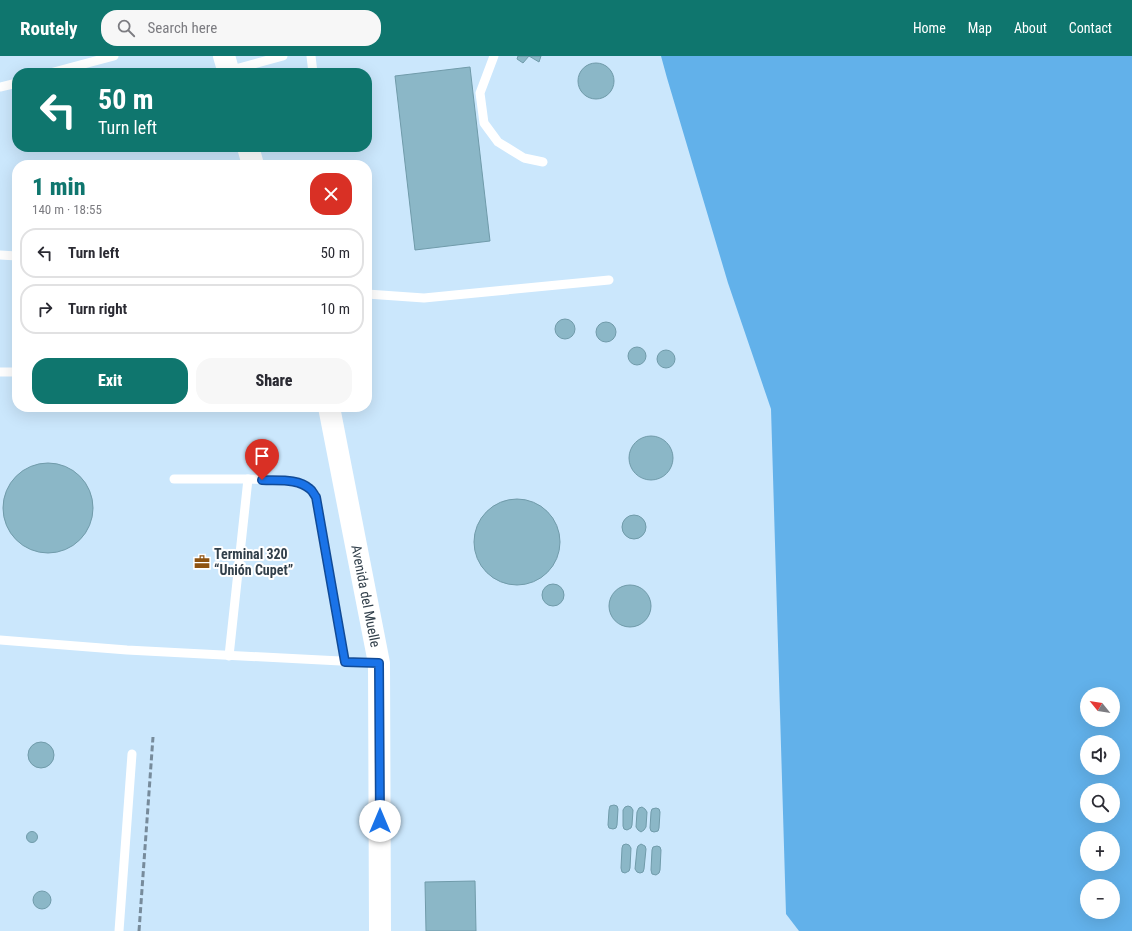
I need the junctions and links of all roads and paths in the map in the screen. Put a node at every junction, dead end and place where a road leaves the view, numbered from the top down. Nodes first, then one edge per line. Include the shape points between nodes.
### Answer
1 (114, 56) edge
2 (283, 56) edge
3 (311, 56) edge
4 (494, 56) edge
5 (227, 67) edge
6 (69, 68) edge
7 (312, 68) edge
8 (12, 84) edge
9 (0, 88) edge
10 (543, 162) dead end
11 (0, 254) edge
12 (12, 255) edge
13 (610, 280) dead end
14 (372, 294) edge
15 (0, 372) edge
16 (12, 372) edge
17 (330, 412) edge
18 (174, 479) dead end
19 (248, 479) junction
20 (0, 640) edge
21 (229, 656) junction
22 (345, 662) junction
23 (379, 663) junction
24 (132, 754) dead end
25 (119, 931) edge
26 (380, 931) edge

1 - 6 lane
2 - 5 lane
3 - 7 lane
4 - 10 lane via 480,93 484,123 498,142 524,158
8 - 9 lane
11 - 12 lane
13 - 14 lane via 424,298
15 - 16 lane
17 - 23 main road, Avenida del Muelle
18 - 19 lane
19 - 21 lane
19 - 22 lane via 300,483 310,489 316,497
20 - 21 lane
21 - 22 lane
22 - 23 lane
23 - 26 main road, Avenida del Muelle
24 - 25 lane

